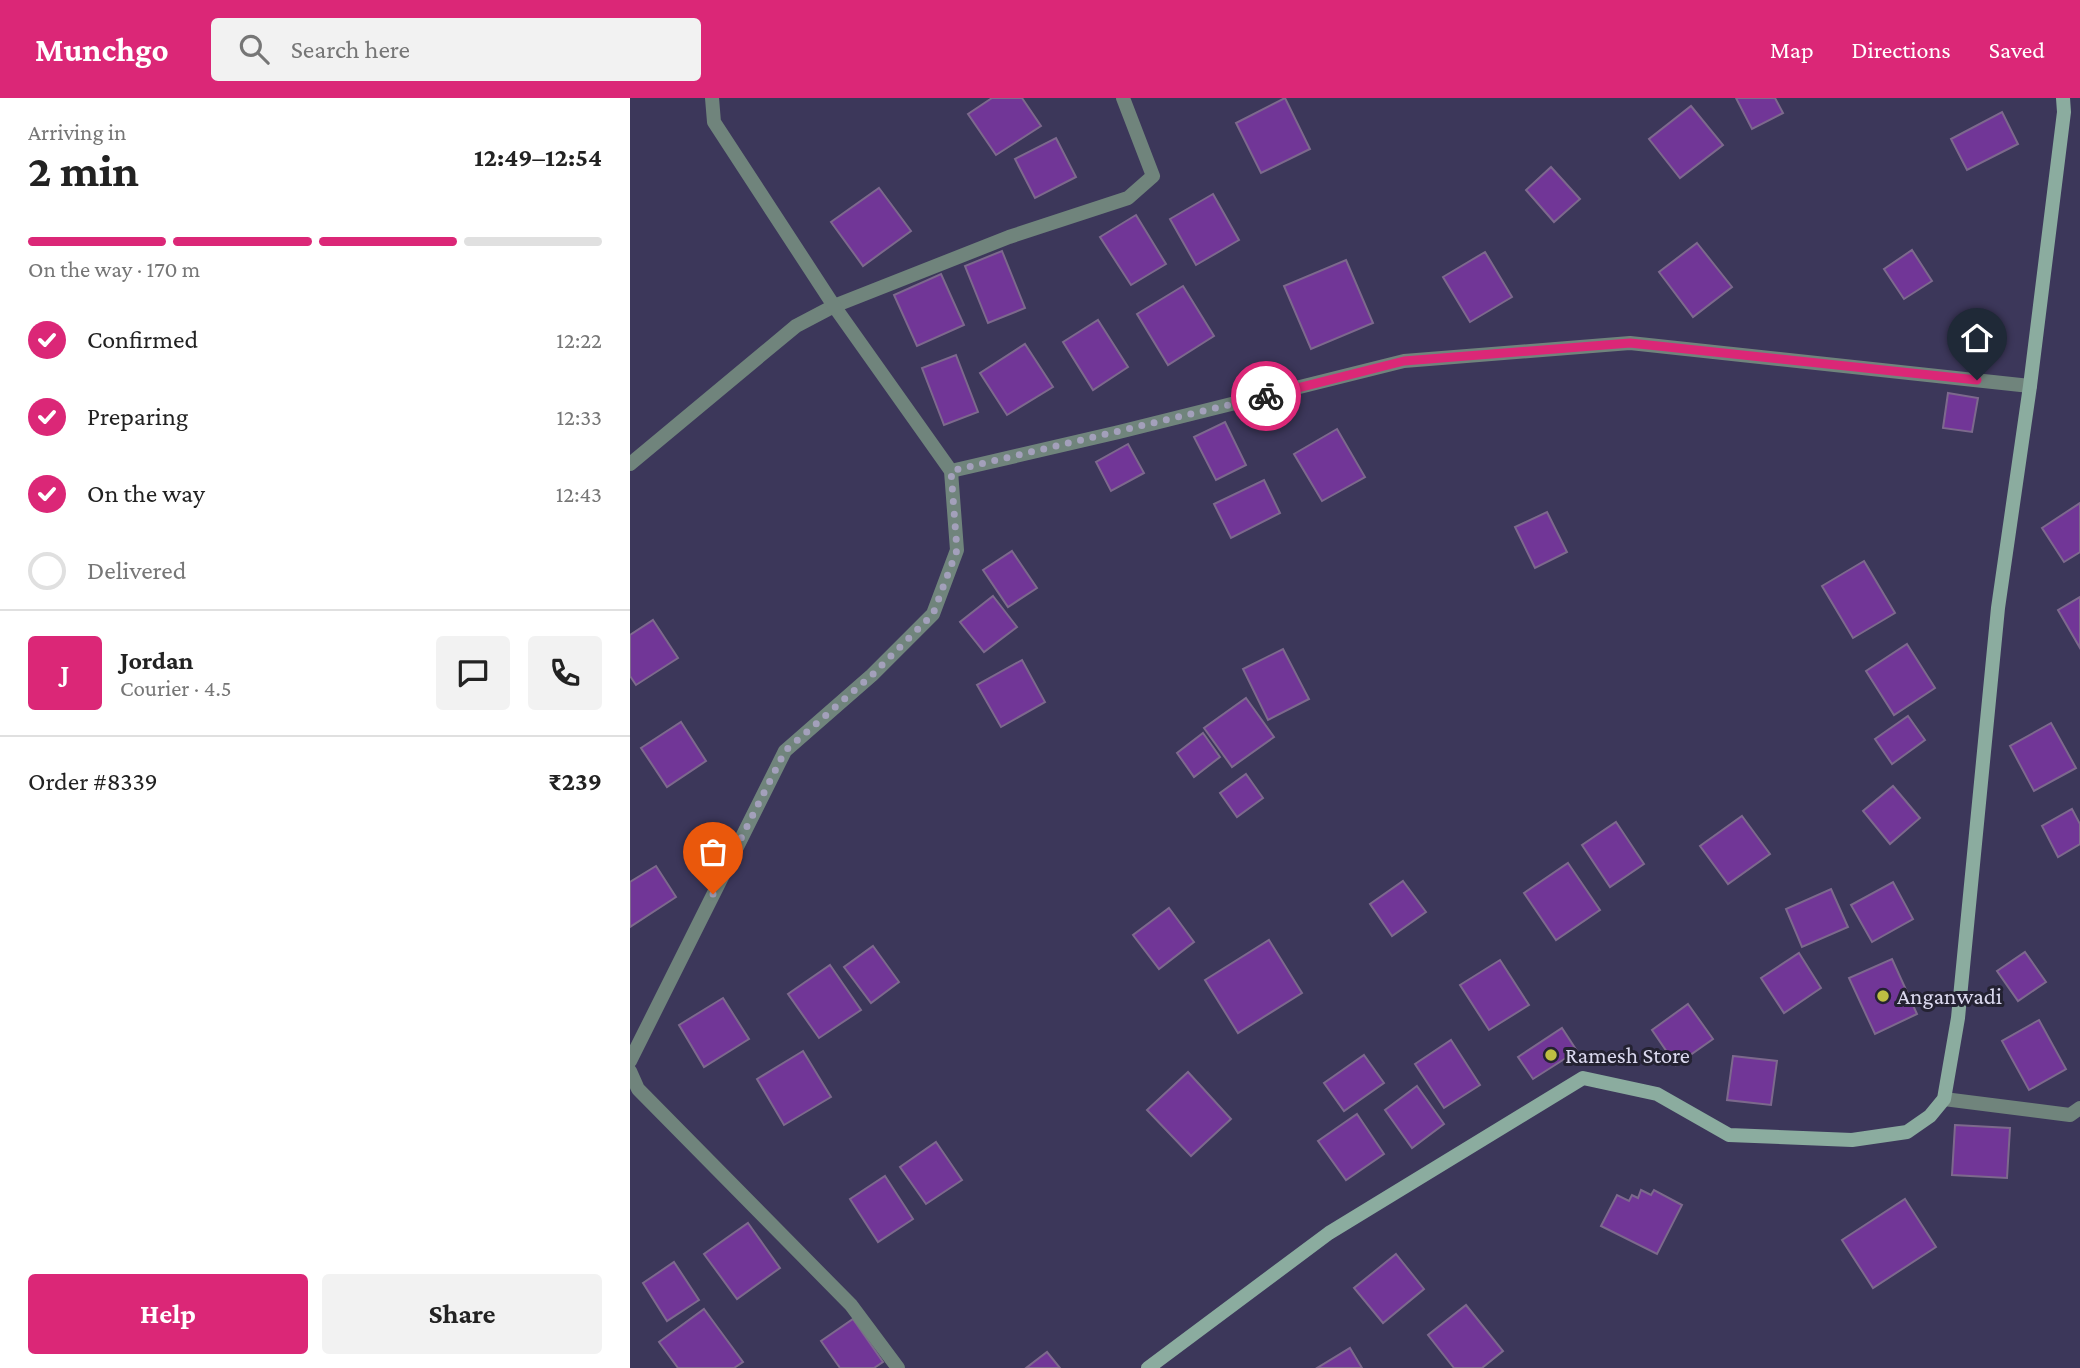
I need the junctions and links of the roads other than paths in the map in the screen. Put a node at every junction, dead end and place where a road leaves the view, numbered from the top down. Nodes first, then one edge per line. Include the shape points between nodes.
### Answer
1 (712, 98) edge
2 (1123, 98) edge
3 (2063, 98) edge
4 (834, 306) junction
5 (2030, 386) junction
6 (630, 464) edge
7 (951, 471) junction
8 (630, 1061) edge
9 (630, 1071) edge
10 (1944, 1099) junction
11 (2080, 1108) edge
12 (898, 1368) edge
13 (1148, 1368) edge

1 - 4 street via 715,122
2 - 4 street via 1153,176 1128,198 1009,237
3 - 5 main road
4 - 6 street via 796,326
4 - 7 street
5 - 7 street via 1630,343 1563,348 1404,361
5 - 10 main road via 1998,608 1958,1018
7 - 8 street via 957,550 933,614 785,751
9 - 12 street via 638,1089 851,1305
10 - 11 street via 2070,1115
10 - 13 main road via 1907,1132 1852,1140 1729,1135 1657,1094 1583,1078 1329,1233

